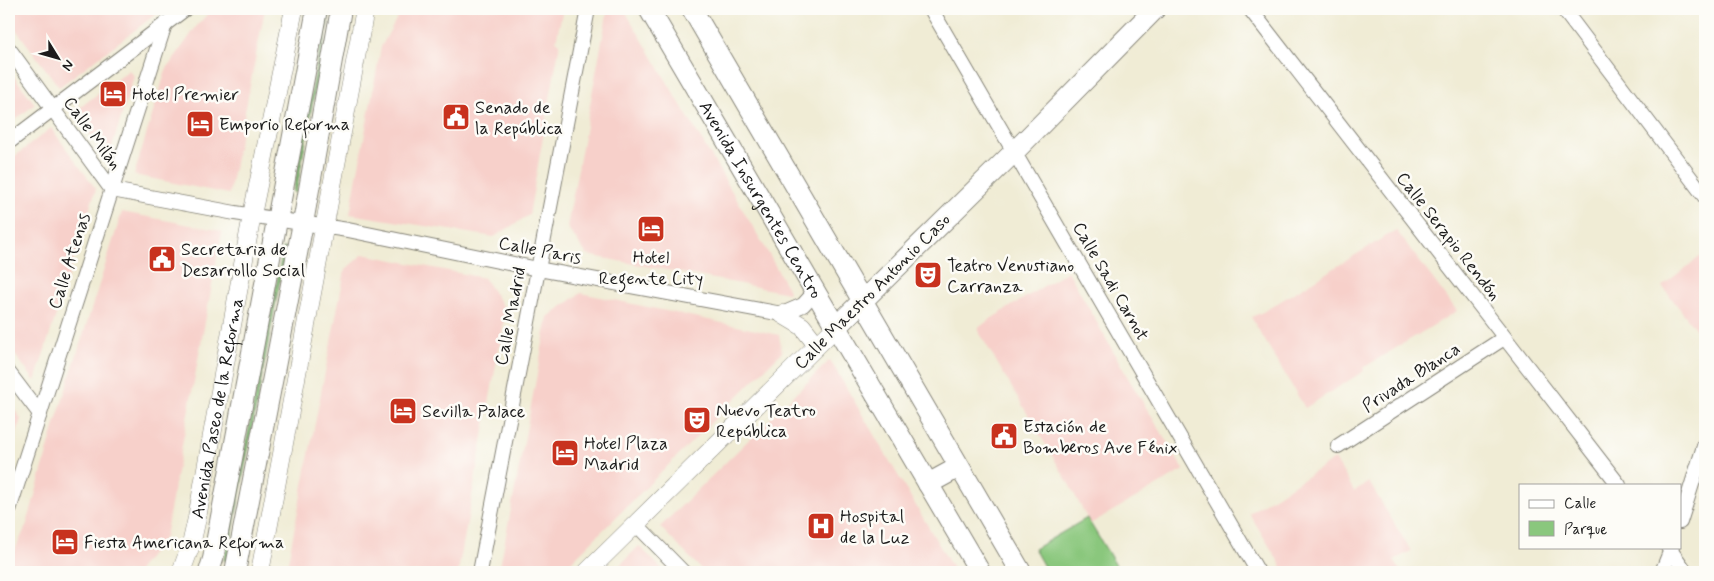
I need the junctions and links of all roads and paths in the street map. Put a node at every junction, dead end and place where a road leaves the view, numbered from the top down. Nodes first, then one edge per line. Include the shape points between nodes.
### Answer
1 (186, 9) edge
2 (294, 9) edge
3 (317, 9) edge
4 (341, 9) edge
5 (365, 9) edge
6 (588, 9) edge
7 (649, 9) edge
8 (692, 9) edge
9 (931, 9) edge
10 (1155, 9) edge
11 (1250, 9) edge
12 (1563, 9) edge
13 (165, 24) junction
14 (9, 49) edge
15 (52, 109) junction
16 (9, 142) edge
17 (1014, 152) junction
18 (112, 190) junction
19 (1705, 196) edge
20 (252, 215) junction
21 (278, 219) junction
22 (303, 223) junction
23 (324, 226) junction
24 (538, 269) junction
25 (815, 292) junction
26 (862, 301) junction
27 (782, 314) junction
28 (836, 327) junction
29 (1504, 338) junction
30 (817, 345) junction
31 (9, 373) edge
32 (40, 414) junction
33 (1705, 443) edge
34 (1338, 446) dead end
35 (959, 467) junction
36 (928, 484) junction
37 (1618, 484) edge
38 (9, 510) edge
39 (1682, 516) edge
40 (636, 524) junction
41 (1670, 549) edge
42 (181, 572) edge
43 (209, 572) edge
44 (235, 572) edge
45 (260, 572) edge
46 (480, 572) edge
47 (587, 572) edge
48 (683, 572) edge
49 (980, 572) edge
50 (1021, 572) edge
51 (1258, 572) edge
52 (1662, 572) edge
53 (1686, 572) edge

1 - 13 street
2 - 20 street, Avenida Paseo de la Reforma
3 - 21 main road, Avenida Paseo de la Reforma
4 - 22 main road
5 - 23 street
6 - 24 street, Calle Madrid
7 - 25 main road, Avenida Insurgentes Centro
8 - 26 main road, Avenida Insurgentes Centro
9 - 17 street, Calle Sadi Carnot
10 - 17 main road, Calle Maestro Antonio Caso
11 - 29 street, Calle Serapio Rendón
12 - 19 street
13 - 15 street
13 - 18 street, Calle Atenas
14 - 15 street, Calle Milán
15 - 16 street
15 - 18 street, Calle Milán
17 - 26 main road, Calle Maestro Antonio Caso
17 - 51 street, Calle Sadi Carnot
18 - 20 street, Calle Paris
18 - 32 street, Calle Atenas
20 - 21 street, Calle Paris
20 - 42 street, Avenida Paseo de la Reforma via 196,524
21 - 22 street, Calle Paris
21 - 43 main road, Avenida Paseo de la Reforma
22 - 23 street, Calle Paris
22 - 44 main road
23 - 24 street, Calle Paris
23 - 45 street
24 - 27 street, Calle Paris
24 - 46 street, Calle Madrid
25 - 27 street via 802,306
25 - 28 main road, Avenida Insurgentes Centro
26 - 28 main road, Calle Maestro Antonio Caso
26 - 35 main road, Avenida Insurgentes Centro
27 - 30 street via 802,326
28 - 30 street, Calle Maestro Antonio Caso
28 - 36 main road, Avenida Insurgentes Centro
29 - 34 street, Privada Blanca
29 - 37 street, Calle Serapio Rendón
30 - 40 street, Calle Maestro Antonio Caso
31 - 32 street
32 - 38 street, Calle Atenas
33 - 39 street
35 - 36 main road
35 - 50 main road, Avenida Insurgentes Centro
36 - 49 main road, Avenida Insurgentes Centro
40 - 47 street, Calle Maestro Antonio Caso
40 - 48 street
41 - 52 street
41 - 53 street

